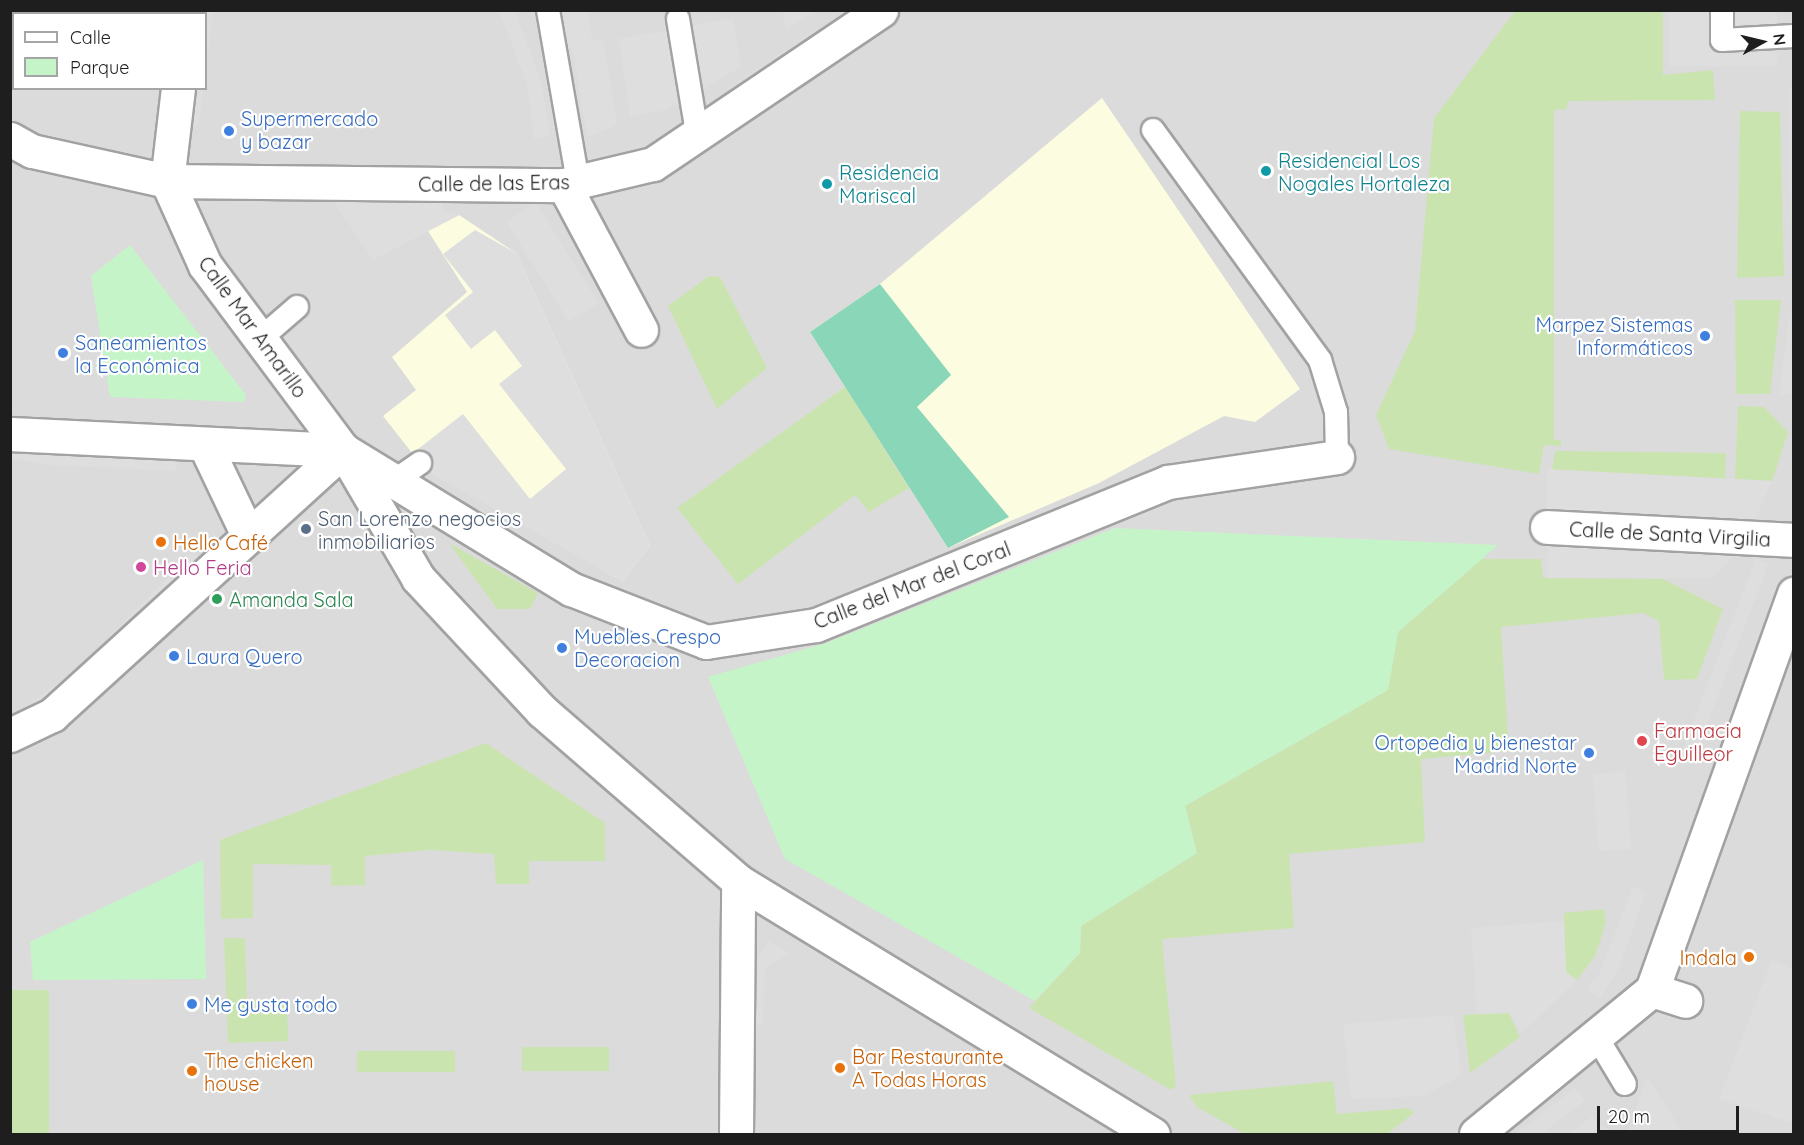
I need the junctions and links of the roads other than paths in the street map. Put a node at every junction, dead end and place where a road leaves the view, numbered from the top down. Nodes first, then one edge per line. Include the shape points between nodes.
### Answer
1 (548, 10) edge
2 (881, 10) edge
3 (1722, 10) edge
4 (678, 19) dead end
5 (849, 20) edge
6 (1794, 36) edge
7 (178, 90) edge
8 (1154, 130) dead end
9 (697, 133) junction
10 (10, 139) edge
11 (167, 181) junction
12 (571, 184) junction
13 (297, 307) dead end
14 (641, 330) dead end
15 (260, 339) junction
16 (10, 434) edge
17 (205, 445) junction
18 (343, 450) junction
19 (1336, 457) joint
20 (396, 480) junction
21 (1547, 528) dead end
22 (248, 536) junction
23 (1794, 540) edge
24 (1794, 594) edge
25 (10, 735) edge
26 (738, 881) junction
27 (1652, 990) junction
28 (1685, 1001) dead end
29 (1596, 1036) junction
30 (1625, 1084) dead end
31 (736, 1134) edge
32 (1153, 1134) edge
33 (1476, 1134) edge

1 - 12 lane
2 - 5 street, Calle de las Eras
3 - 6 lane via 1722,40
4 - 9 lane
5 - 9 street, Calle de las Eras
7 - 11 street
8 - 19 lane via 1320,360 1336,412
9 - 12 street, Calle de las Eras via 653,164
10 - 11 street via 32,151
11 - 12 street, Calle de las Eras
11 - 15 street, Calle Mar Amarillo via 205,265
12 - 14 street
13 - 15 lane
15 - 18 street, Calle Mar Amarillo
16 - 17 street
17 - 18 street
17 - 22 street
18 - 20 street, Calle del Mar del Coral
18 - 22 street
19 - 20 street, Calle del Mar del Coral via 1168,482 816,625 706,642 571,589
20 - 26 street via 418,578 542,711
21 - 23 street, Calle de Santa Virgilia
22 - 25 street via 51,715
24 - 27 street
26 - 31 street
26 - 32 street
27 - 28 street
27 - 29 street
29 - 30 lane
29 - 33 street

